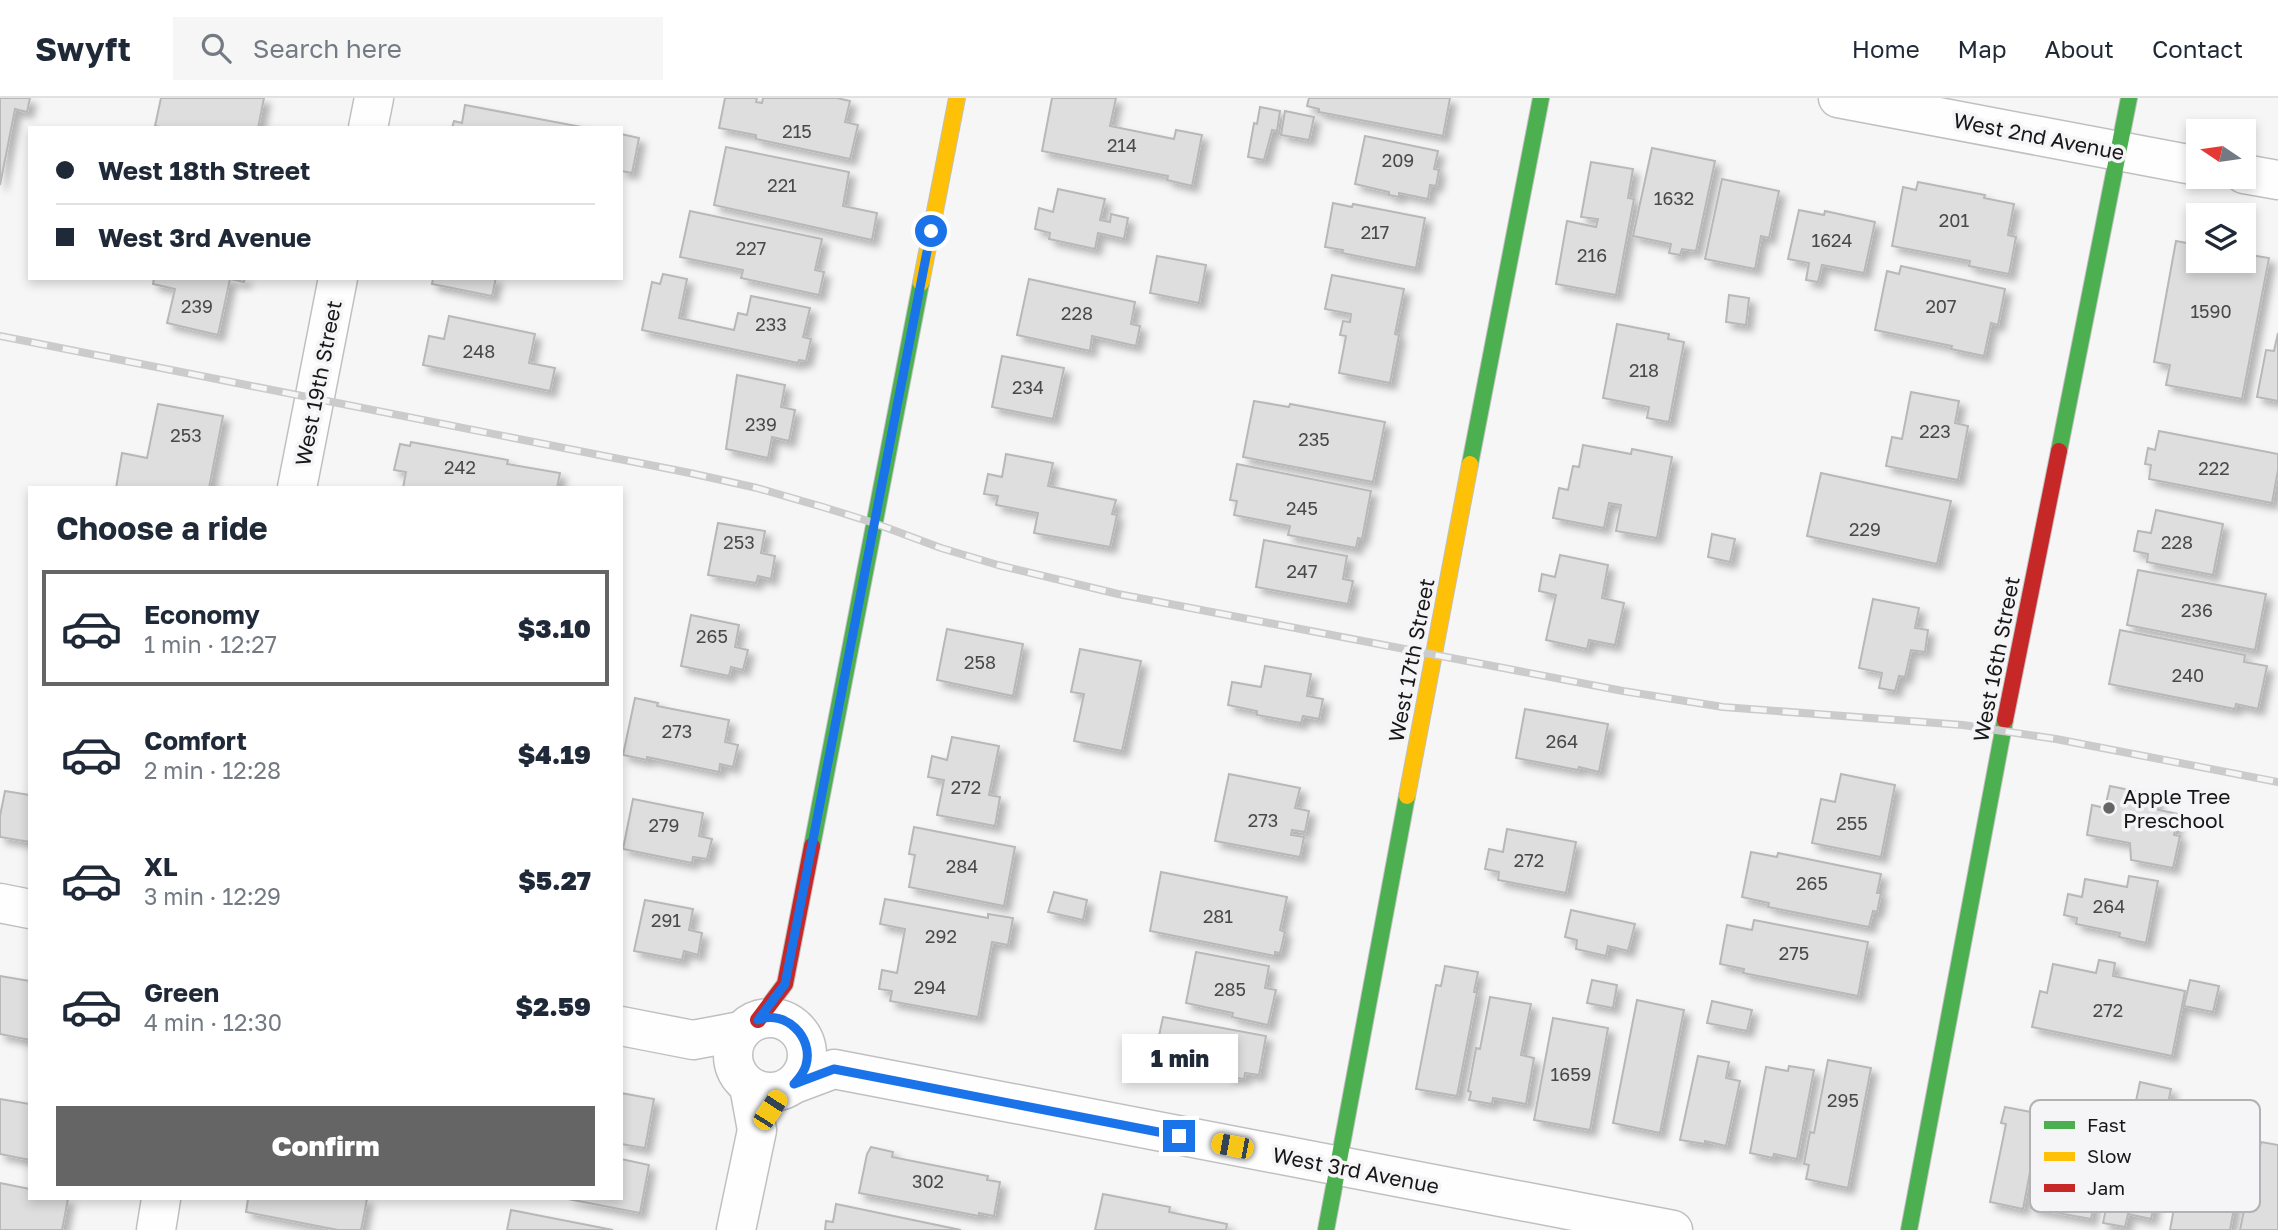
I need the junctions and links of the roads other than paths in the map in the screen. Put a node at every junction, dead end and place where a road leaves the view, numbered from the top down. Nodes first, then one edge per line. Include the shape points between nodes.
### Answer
1 (374, 98) edge
2 (957, 98) edge
3 (1541, 98) edge
4 (1838, 98) edge
5 (2129, 98) edge
6 (368, 126) edge
7 (2119, 151) junction
8 (2186, 164) edge
9 (2256, 176) edge
10 (2278, 180) edge
11 (338, 280) edge
12 (297, 486) edge
13 (0, 904) edge
14 (28, 909) edge
15 (785, 984) junction
16 (623, 1026) edge
17 (802, 1036) junction
18 (760, 1063) junction
19 (834, 1069) junction
20 (1339, 1167) junction
21 (162, 1200) edge
22 (156, 1230) edge
23 (736, 1230) edge
24 (1326, 1230) edge
25 (1673, 1230) edge
26 (1909, 1230) edge

1 - 6 street
2 - 15 street
3 - 20 street, West 17th Street
4 - 7 street, West 2nd Avenue
5 - 7 street, West 16th Street
7 - 8 street, West 2nd Avenue
7 - 26 street, West 16th Street
9 - 10 street
11 - 12 street, West 19th Street
13 - 14 street
15 - 17 street
15 - 18 street
16 - 18 street via 693,1040
17 - 18 street via 807,1064 802,1075
17 - 18 street via 788,1022 763,1018
17 - 19 street
18 - 19 street
18 - 23 street via 757,1130
19 - 20 street, West 3rd Avenue
20 - 24 street, West 17th Street
20 - 25 street, West 3rd Avenue
21 - 22 street

